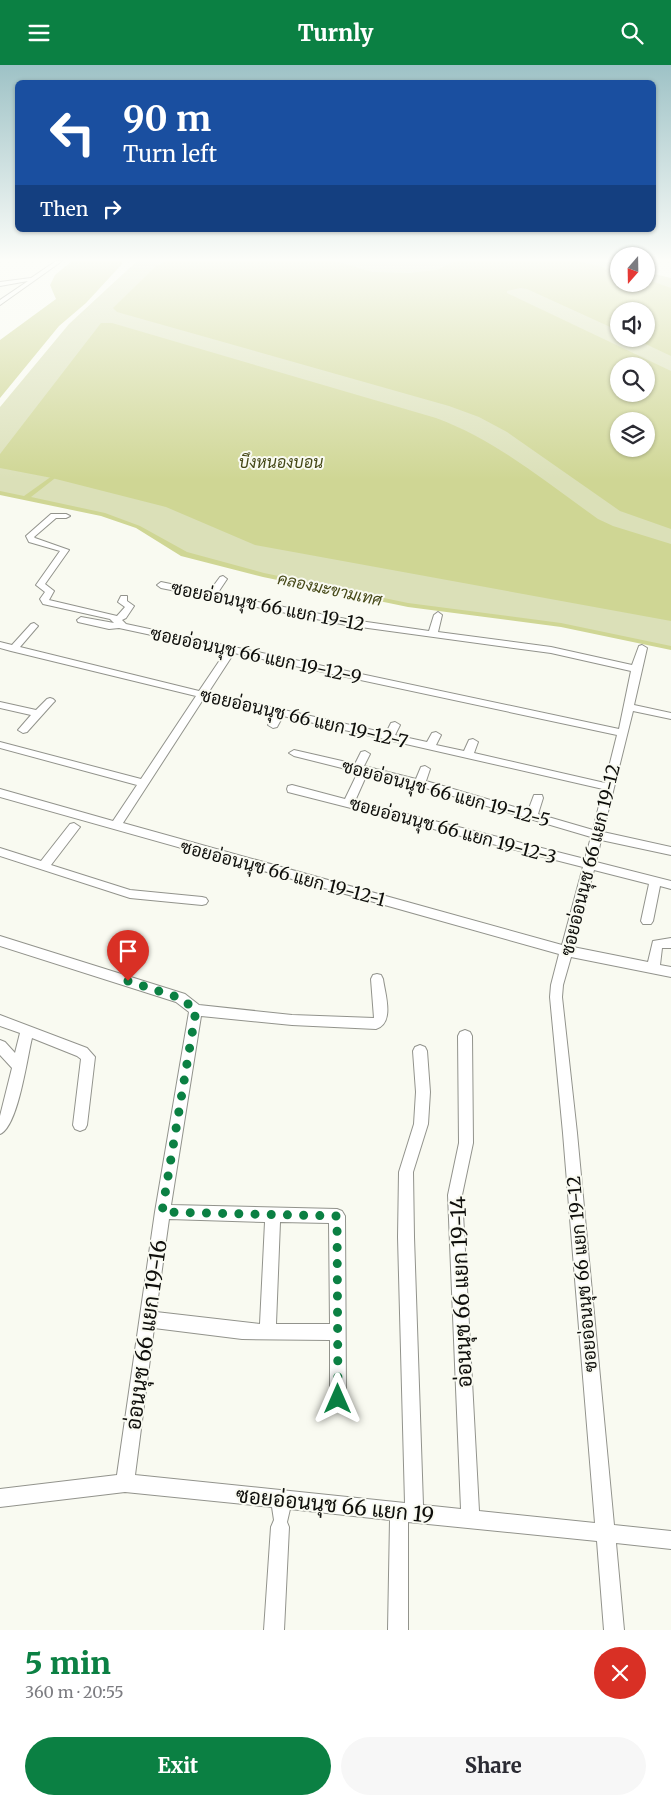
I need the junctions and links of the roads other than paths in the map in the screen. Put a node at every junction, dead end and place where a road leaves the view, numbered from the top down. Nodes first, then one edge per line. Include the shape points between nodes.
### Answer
1 (66, 516) dead end
2 (223, 579) dead end
3 (161, 585) dead end
4 (211, 595) junction
5 (124, 598) dead end
6 (438, 615) dead end
7 (81, 620) dead end
8 (118, 622) junction
9 (34, 626) dead end
10 (433, 634) junction
11 (0, 645) edge
12 (14, 649) junction
13 (232, 649) junction
14 (642, 649) dead end
15 (636, 669) junction
16 (202, 695) junction
17 (50, 701) dead end
18 (0, 705) edge
19 (629, 707) junction
20 (281, 713) junction
21 (38, 714) junction
22 (671, 716) edge
23 (274, 725) dead end
24 (395, 725) dead end
25 (23, 730) dead end
26 (621, 733) junction
27 (436, 735) dead end
28 (389, 737) junction
29 (473, 742) dead end
30 (0, 745) edge
31 (430, 746) junction
32 (294, 753) dead end
33 (365, 754) dead end
34 (468, 755) junction
35 (361, 769) junction
36 (426, 769) dead end
37 (143, 783) junction
38 (420, 783) junction
39 (590, 783) junction
40 (609, 787) junction
41 (292, 789) dead end
42 (0, 793) edge
43 (587, 794) dead end
44 (538, 797) dead end
45 (349, 802) junction
46 (532, 815) junction
47 (115, 826) junction
48 (74, 827) dead end
49 (597, 835) junction
50 (671, 851) edge
51 (0, 852) edge
52 (44, 866) junction
53 (589, 866) junction
54 (655, 881) junction
55 (671, 885) edge
56 (202, 901) dead end
57 (647, 921) dead end
58 (0, 941) edge
59 (671, 943) edge
60 (567, 951) junction
61 (653, 968) junction
62 (671, 972) edge
63 (378, 979) dead end
64 (196, 1010) junction
65 (0, 1020) edge
66 (27, 1030) junction
67 (465, 1036) dead end
68 (0, 1046) edge
69 (420, 1051) dead end
70 (19, 1067) junction
71 (80, 1125) dead end
72 (0, 1128) edge
73 (162, 1212) junction
74 (273, 1215) junction
75 (148, 1319) junction
76 (268, 1332) junction
77 (338, 1332) junction
78 (338, 1399) dead end
79 (126, 1483) junction
80 (0, 1498) edge
81 (407, 1512) junction
82 (281, 1514) junction
83 (470, 1519) junction
84 (605, 1532) junction
85 (671, 1540) edge
86 (274, 1630) edge
87 (398, 1630) edge
88 (614, 1630) edge

1 - 8 street, ซอยอ่อนนุช 66 แยก 19-12-9 via 54,516 30,536 32,540 66,550 40,585 50,591 44,600
2 - 4 street
3 - 4 street, ซอยอ่อนนุช 66 แยก 19-12
4 - 10 street, ซอยอ่อนนุช 66 แยก 19-12 via 346,623
5 - 8 street via 122,602 130,606
6 - 10 street
7 - 8 street via 109,626
8 - 13 street, ซอยอ่อนนุช 66 แยก 19-12-9
9 - 12 street
10 - 15 street, ซอยอ่อนนุช 66 แยก 19-12 via 551,649
11 - 12 street, ซอยอ่อนนุช 66 แยก 19-12-7
12 - 16 street, ซอยอ่อนนุช 66 แยก 19-12-7
13 - 16 street
13 - 26 street, ซอยอ่อนนุช 66 แยก 19-12-9
14 - 15 street
15 - 19 street, ซอยอ่อนนุช 66 แยก 19-12
16 - 20 street, ซอยอ่อนนุช 66 แยก 19-12-7
16 - 37 street
17 - 21 street
18 - 21 street
19 - 22 street
19 - 26 street, ซอยอ่อนนุช 66 แยก 19-12
20 - 23 street
20 - 28 street, ซอยอ่อนนุช 66 แยก 19-12-7
21 - 25 street
24 - 28 street
26 - 40 street, ซอยอ่อนนุช 66 แยก 19-12
27 - 31 street
28 - 31 street, ซอยอ่อนนุช 66 แยก 19-12-7
29 - 34 street
30 - 37 street
31 - 34 street, ซอยอ่อนนุช 66 แยก 19-12-7
32 - 35 street, ซอยอ่อนนุช 66 แยก 19-12-5
33 - 35 street
34 - 39 street, ซอยอ่อนนุช 66 แยก 19-12-7
35 - 38 street, ซอยอ่อนนุช 66 แยก 19-12-5
35 - 45 street
36 - 38 street
37 - 47 street
38 - 46 street, ซอยอ่อนนุช 66 แยก 19-12-5
39 - 40 street, ซอยอ่อนนุช 66 แยก 19-12-7
39 - 43 street
40 - 49 street, ซอยอ่อนนุช 66 แยก 19-12
41 - 45 street, ซอยอ่อนนุช 66 แยก 19-12-3
42 - 47 street, ซอยอ่อนนุช 66 แยก 19-12-1
44 - 46 street
45 - 53 street, ซอยอ่อนนุช 66 แยก 19-12-3
46 - 49 street, ซอยอ่อนนุช 66 แยก 19-12-5
47 - 60 street, ซอยอ่อนนุช 66 แยก 19-12-1
48 - 52 street
49 - 50 street, ซอยอ่อนนุช 66 แยก 19-12-5
49 - 53 street, ซอยอ่อนนุช 66 แยก 19-12
51 - 52 street
52 - 56 street via 130,893
53 - 54 street, ซอยอ่อนนุช 66 แยก 19-12-3
53 - 60 street, ซอยอ่อนนุช 66 แยก 19-12
54 - 55 street, ซอยอ่อนนุช 66 แยก 19-12-3
54 - 57 street
58 - 64 street via 180,998
59 - 61 street via 658,944
60 - 61 street, ซอยอ่อนนุช 66 แยก 19-12-1
60 - 84 street, ซอยอ่อนนุช 66 แยก 19-12 via 557,985 556,1013 570,1133
61 - 62 street, ซอยอ่อนนุช 66 แยก 19-12-1
63 - 64 street via 381,1018 376,1024 292,1020
64 - 73 street, อ่อนนุช 66 แยก 19-16
65 - 66 street
66 - 70 street
66 - 71 street via 88,1057
67 - 83 street, อ่อนนุช 66 แยก 19-14 via 466,1143 455,1195
68 - 70 street
69 - 81 street via 421,1124 406,1172
70 - 72 street via 8,1116
73 - 74 street
73 - 75 street, อ่อนนุช 66 แยก 19-16
74 - 76 street
74 - 77 street via 337,1216
75 - 76 street
75 - 79 street, อ่อนนุช 66 แยก 19-16
76 - 77 street
77 - 78 street
79 - 80 street, ซอยอ่อนนุช 66 แยก 19
79 - 82 street, ซอยอ่อนนุช 66 แยก 19
81 - 82 street, ซอยอ่อนนุช 66 แยก 19
81 - 83 street, ซอยอ่อนนุช 66 แยก 19
81 - 87 street
82 - 86 street
83 - 84 street, ซอยอ่อนนุช 66 แยก 19
84 - 85 street, ซอยอ่อนนุช 66 แยก 19
84 - 88 street, ซอยอ่อนนุช 66 แยก 19-12

